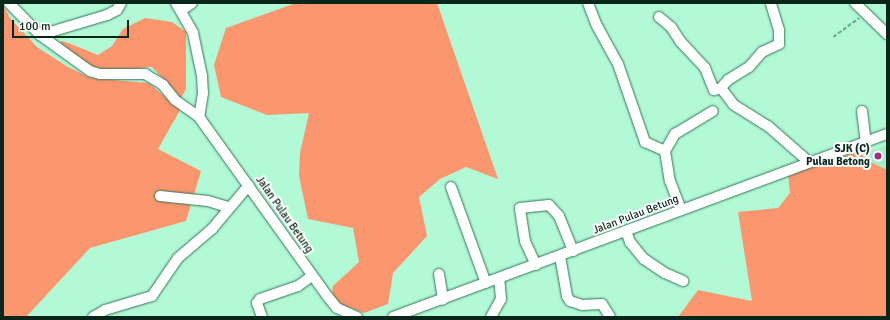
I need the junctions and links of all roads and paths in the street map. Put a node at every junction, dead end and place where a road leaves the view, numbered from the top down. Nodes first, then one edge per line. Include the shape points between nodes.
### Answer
1 (9, 3) edge
2 (121, 3) edge
3 (192, 3) edge
4 (588, 3) edge
5 (771, 3) edge
6 (854, 3) edge
7 (867, 3) edge
8 (179, 7) edge
9 (866, 15) junction
10 (659, 17) dead end
11 (887, 34) edge
12 (40, 35) junction
13 (834, 38) dead end
14 (721, 88) junction
15 (713, 111) dead end
16 (862, 111) dead end
17 (199, 117) junction
18 (887, 134) edge
19 (866, 142) junction
20 (665, 150) junction
21 (809, 162) junction
22 (249, 185) junction
23 (451, 187) dead end
24 (160, 196) dead end
25 (228, 207) junction
26 (681, 210) junction
27 (626, 232) junction
28 (574, 251) junction
29 (560, 256) junction
30 (536, 265) junction
31 (439, 274) dead end
32 (312, 276) junction
33 (500, 278) junction
34 (683, 281) dead end
35 (486, 283) junction
36 (443, 300) junction
37 (93, 317) edge
38 (262, 317) edge
39 (357, 317) edge
40 (393, 317) edge
41 (492, 317) edge
42 (610, 317) edge

1 - 12 street, Jalan Pulau Betung
2 - 12 street via 117,10 107,15
3 - 8 street
4 - 20 street via 596,24 618,64 644,142
5 - 14 street via 779,30 779,44 762,52 750,67 728,80
6 - 9 street
7 - 9 street
8 - 17 street via 193,33 202,76 203,93
9 - 11 street
9 - 13 path via 854,20
10 - 14 street via 671,27 680,42 705,68 714,90
12 - 17 street, Jalan Pulau Betung via 90,71 100,74 140,73 156,78 175,100
14 - 21 street via 734,105 768,126
15 - 20 street via 675,134
16 - 19 street
17 - 22 street, Jalan Pulau Betung
18 - 19 street, Jalan Pulau Betung
19 - 21 street, Jalan Pulau Betung
20 - 26 street via 670,181
21 - 26 street, Jalan Pulau Betung
22 - 25 street
22 - 32 street, Jalan Pulau Betung
23 - 35 street
24 - 25 street via 208,201
25 - 37 street via 212,229 178,258 152,296 105,310
26 - 27 street, Jalan Pulau Betung
27 - 28 street, Jalan Pulau Betung
27 - 34 street via 630,242 644,259 668,275
28 - 29 street, Jalan Pulau Betung
28 - 30 street via 559,216 549,205 520,208 525,241
29 - 30 street, Jalan Pulau Betung
29 - 42 street via 566,296 570,301 582,305 602,304
30 - 33 street, Jalan Pulau Betung
31 - 36 street
32 - 38 street via 298,286 260,299 257,303
32 - 39 street, Jalan Pulau Betung via 337,308
33 - 35 street, Jalan Pulau Betung
33 - 41 street via 501,299
35 - 36 street, Jalan Pulau Betung
36 - 40 street, Jalan Pulau Betung

